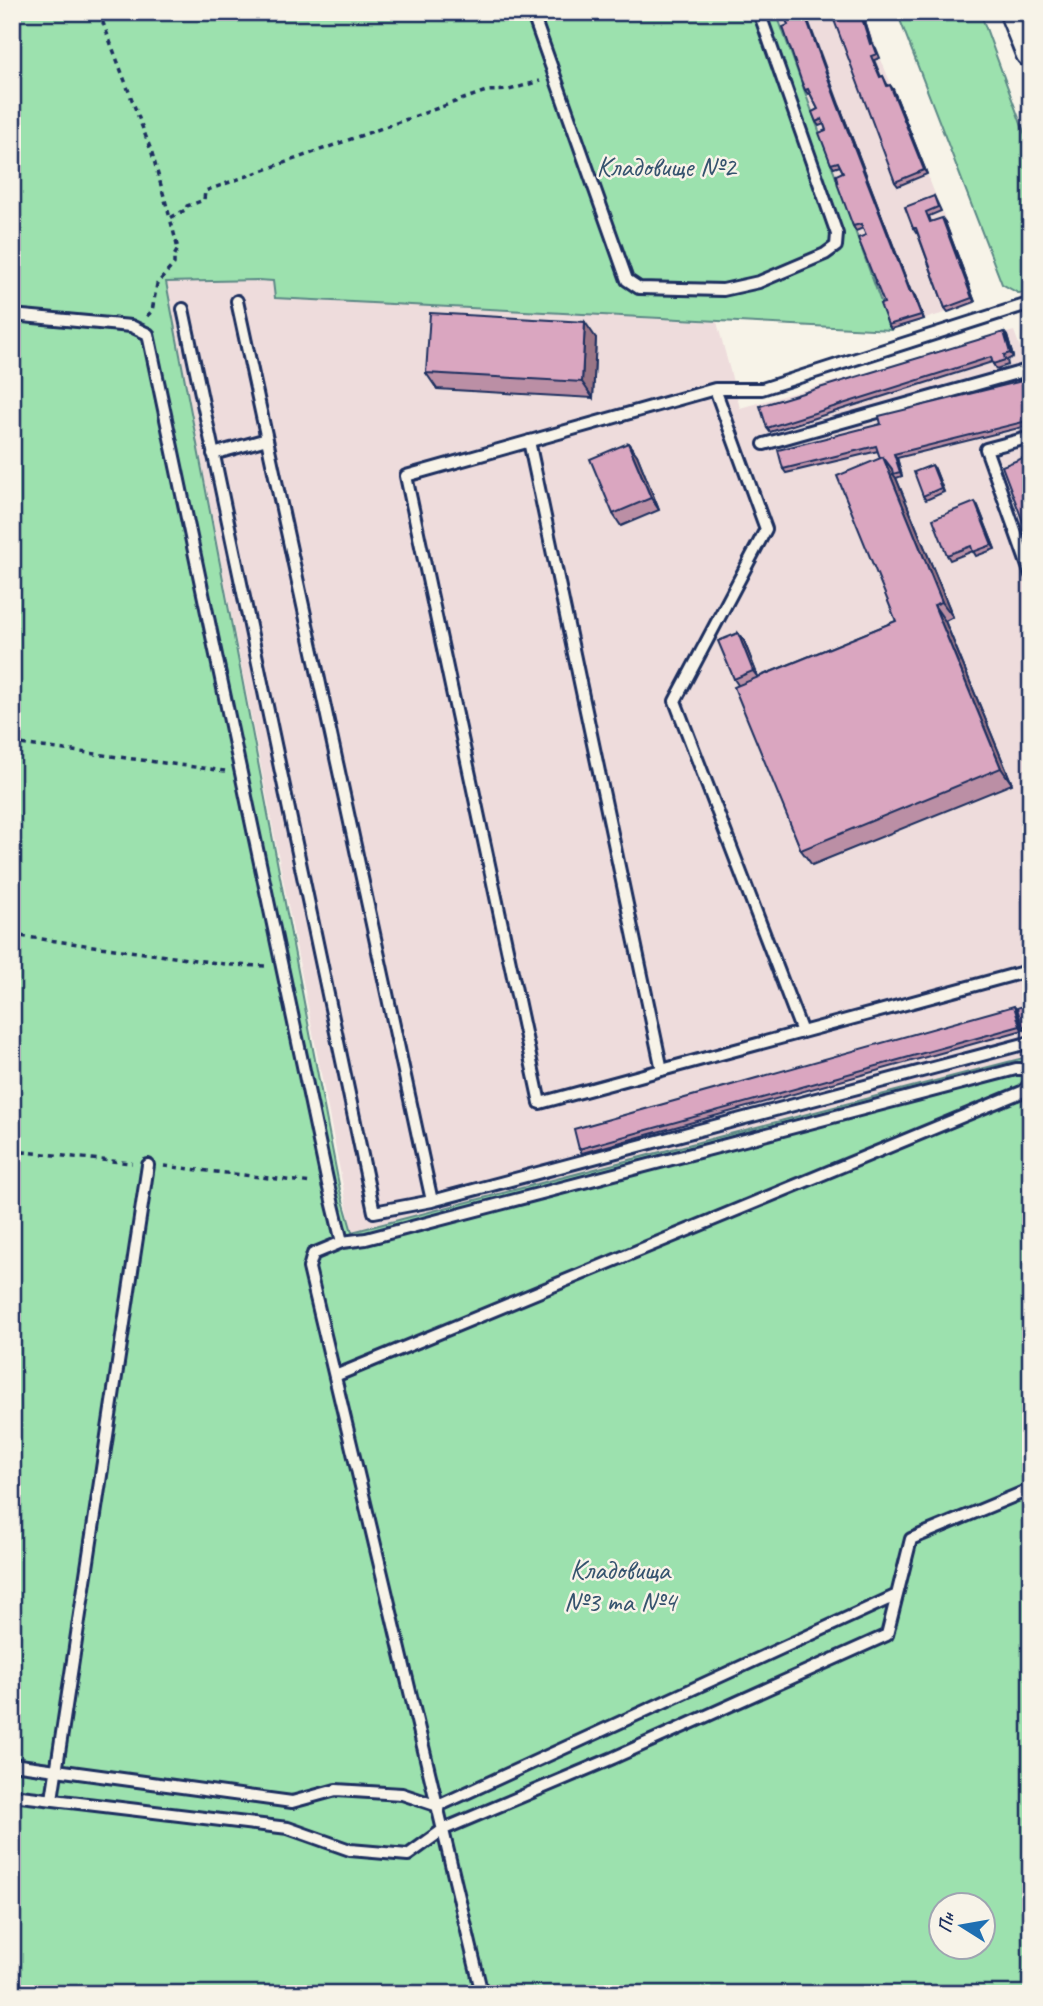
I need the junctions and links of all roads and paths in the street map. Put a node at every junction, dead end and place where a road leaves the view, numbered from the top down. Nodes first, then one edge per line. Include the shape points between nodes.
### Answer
1 (99, 12) edge
2 (532, 12) edge
3 (759, 12) edge
4 (1015, 12) edge
5 (1031, 52) edge
6 (555, 76) junction
7 (170, 218) junction
8 (237, 302) dead end
9 (1031, 303) edge
10 (183, 309) dead end
11 (12, 315) edge
12 (142, 331) junction
13 (715, 389) junction
14 (1031, 393) edge
15 (1031, 437) edge
16 (267, 439) junction
17 (529, 441) junction
18 (764, 444) dead end
19 (213, 454) junction
20 (1031, 575) edge
21 (12, 744) edge
22 (241, 773) junction
23 (12, 935) edge
24 (281, 965) junction
25 (1031, 970) edge
26 (802, 1032) junction
27 (1031, 1042) edge
28 (1031, 1069) edge
29 (662, 1070) junction
30 (1031, 1082) edge
31 (12, 1153) edge
32 (148, 1165) junction
33 (328, 1184) junction
34 (432, 1201) junction
35 (342, 1242) junction
36 (335, 1376) junction
37 (1031, 1489) edge
38 (897, 1595) junction
39 (12, 1764) edge
40 (57, 1769) junction
41 (12, 1795) edge
42 (52, 1799) junction
43 (438, 1805) junction
44 (444, 1829) junction
45 (482, 1994) edge

1 - 7 path via 152,153
2 - 6 lane
3 - 6 lane via 837,234 836,246 825,254 759,282 723,290 639,288 627,280
4 - 5 main road
6 - 7 path via 509,90 486,90 214,187 205,191 204,200
7 - 12 path via 178,249 174,264 157,284
8 - 16 lane
9 - 13 lane via 762,389
10 - 19 lane
11 - 12 lane via 131,326
12 - 22 lane via 148,334
13 - 17 lane
13 - 26 lane via 766,529 675,701
14 - 18 lane via 1024,371
15 - 20 lane via 986,449
16 - 19 lane
16 - 34 lane
17 - 29 lane
17 - 29 lane via 406,476 540,1103
19 - 34 lane via 374,1212
21 - 22 path
22 - 24 lane
23 - 24 path via 232,965
24 - 33 lane
25 - 26 lane
26 - 29 lane
27 - 34 lane
28 - 35 lane via 1016,1069
30 - 36 lane via 1024,1091
31 - 32 path
32 - 33 path
32 - 40 lane
33 - 35 lane
35 - 36 lane via 320,1249 309,1261
36 - 43 lane
37 - 38 lane via 911,1539
38 - 43 lane
38 - 44 lane via 887,1635
39 - 40 lane
40 - 42 lane
40 - 43 lane via 292,1802 336,1790 402,1794
41 - 42 lane
42 - 44 lane via 288,1828 350,1850 408,1855
43 - 44 lane
44 - 45 lane

